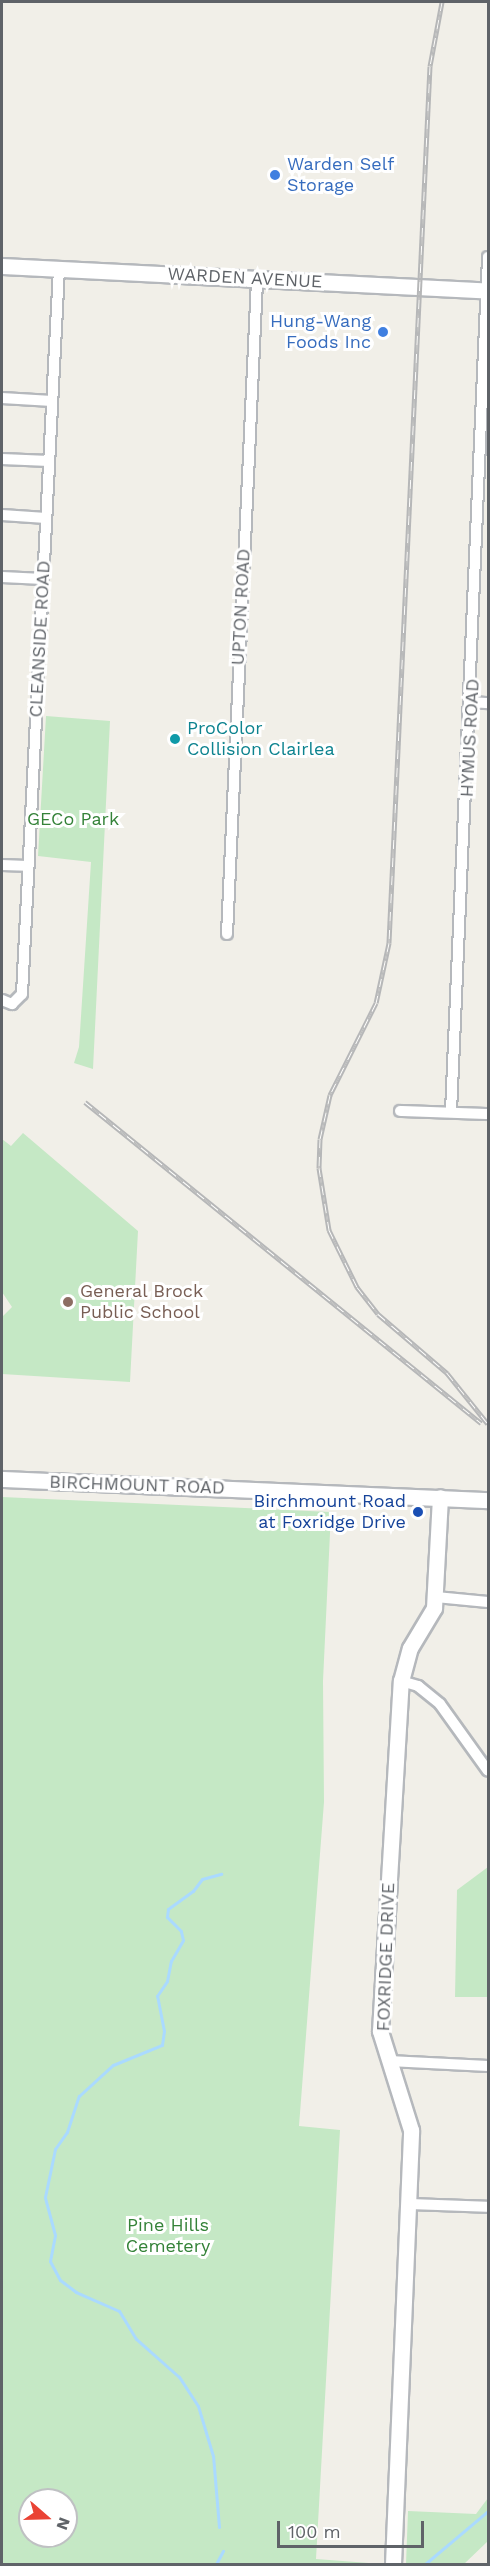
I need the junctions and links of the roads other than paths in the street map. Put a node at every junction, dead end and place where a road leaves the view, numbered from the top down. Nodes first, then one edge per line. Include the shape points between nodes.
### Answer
1 (489, 257) edge
2 (2, 266) edge
3 (59, 269) junction
4 (257, 280) junction
5 (487, 291) edge
6 (2, 398) edge
7 (52, 401) junction
8 (2, 459) edge
9 (49, 461) junction
10 (2, 515) edge
11 (46, 518) junction
12 (2, 577) edge
13 (43, 579) junction
14 (472, 702) junction
15 (489, 703) edge
16 (2, 866) edge
17 (27, 866) junction
18 (227, 934) dead end
19 (7, 1002) edge
20 (400, 1111) dead end
21 (451, 1112) junction
22 (489, 1114) edge
23 (2, 1479) edge
24 (440, 1497) junction
25 (489, 1500) edge
26 (436, 1597) junction
27 (489, 1602) edge
28 (401, 1681) junction
29 (489, 1771) edge
30 (389, 2061) junction
31 (489, 2066) edge
32 (408, 2204) junction
33 (489, 2207) edge
34 (393, 2565) edge

1 - 5 street, HYMUS ROAD
2 - 3 street, WARDEN AVENUE
3 - 4 street, WARDEN AVENUE
3 - 7 street, CLEANSIDE ROAD
4 - 5 street, WARDEN AVENUE
4 - 18 street, UPTON ROAD
5 - 14 street, HYMUS ROAD
6 - 7 street
7 - 9 street, CLEANSIDE ROAD
8 - 9 street
9 - 11 street, CLEANSIDE ROAD
10 - 11 street
11 - 13 street, CLEANSIDE ROAD
12 - 13 street
13 - 17 street, CLEANSIDE ROAD
14 - 15 street
14 - 21 street, HYMUS ROAD
16 - 17 street
17 - 19 street, CLEANSIDE ROAD via 22,994
20 - 21 street
21 - 22 street
23 - 24 street, BIRCHMOUNT ROAD
24 - 25 street, BIRCHMOUNT ROAD
24 - 26 street, FOXRIDGE DRIVE
26 - 27 street
26 - 28 street, FOXRIDGE DRIVE via 434,1608 410,1648
28 - 29 street via 418,1686 440,1704
28 - 30 street, FOXRIDGE DRIVE via 381,2031
30 - 31 street
30 - 32 street, FOXRIDGE DRIVE via 411,2130
32 - 33 street
32 - 34 street, FOXRIDGE DRIVE

